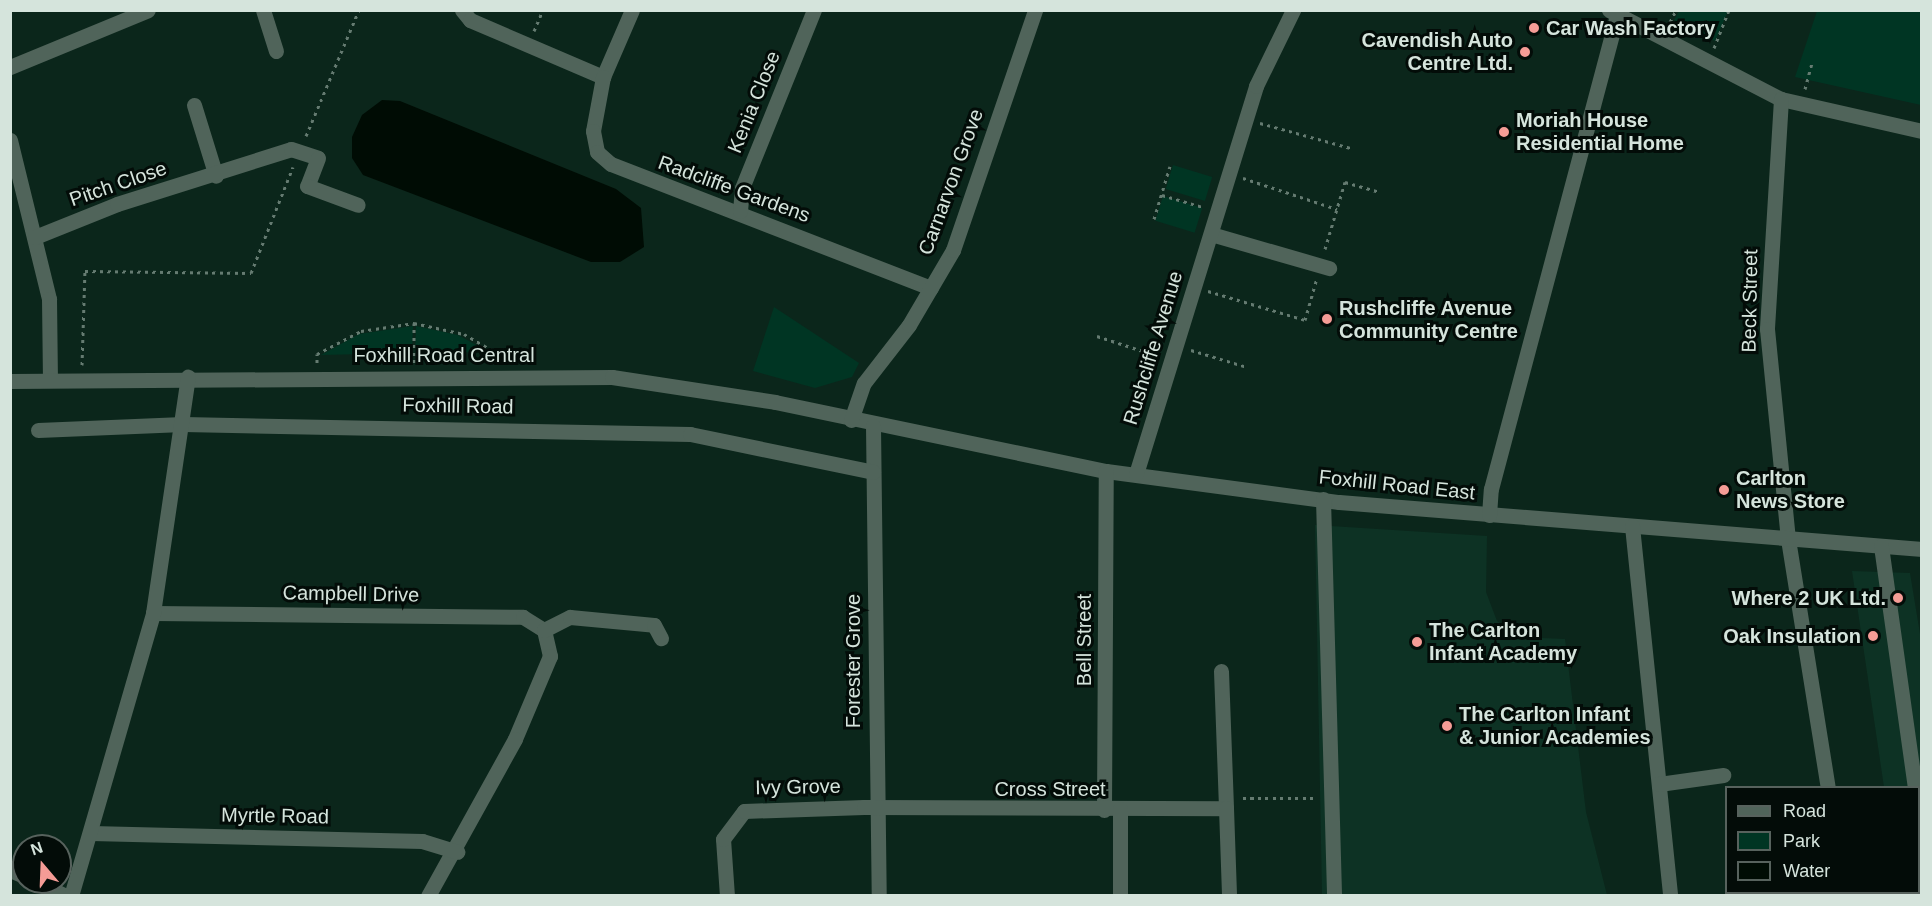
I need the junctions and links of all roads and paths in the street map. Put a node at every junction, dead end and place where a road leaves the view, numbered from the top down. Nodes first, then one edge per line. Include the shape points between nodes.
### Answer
1 (148, 10) edge
2 (262, 10) edge
3 (359, 10) edge
4 (462, 10) edge
5 (543, 10) edge
6 (632, 10) edge
7 (814, 10) edge
8 (1035, 10) edge
9 (1293, 10) edge
10 (1729, 10) edge
11 (1613, 13) edge
12 (527, 45) junction
13 (276, 51) dead end
14 (1812, 62) dead end
15 (1707, 63) junction
16 (10, 67) edge
17 (603, 77) junction
18 (1807, 80) dead end
19 (1781, 99) junction
20 (194, 105) dead end
21 (1246, 119) junction
22 (1922, 131) edge
23 (10, 140) edge
24 (1351, 148) dead end
25 (300, 151) junction
26 (1170, 166) dead end
27 (1229, 174) junction
28 (216, 176) junction
29 (1162, 195) junction
30 (358, 205) dead end
31 (18, 206) edge
32 (1337, 209) dead end
33 (740, 211) junction
34 (1218, 212) junction
35 (1154, 219) dead end
36 (1211, 234) junction
37 (35, 237) junction
38 (1329, 268) dead end
39 (931, 288) junction
40 (414, 323) junction
41 (1097, 336) dead end
42 (1176, 345) junction
43 (1172, 361) junction
44 (1247, 367) dead end
45 (413, 375) junction
46 (497, 375) junction
47 (317, 376) junction
48 (188, 377) junction
49 (82, 378) junction
50 (50, 379) junction
51 (10, 381) edge
52 (851, 420) junction
53 (183, 424) junction
54 (873, 426) junction
55 (38, 430) dead end
56 (1106, 471) junction
57 (873, 472) junction
58 (1136, 474) junction
59 (1323, 499) junction
60 (1489, 515) junction
61 (1632, 526) junction
62 (1788, 539) junction
63 (1881, 546) junction
64 (1922, 549) edge
65 (153, 613) junction
66 (544, 630) junction
67 (662, 638) dead end
68 (1221, 671) dead end
69 (1724, 776) dead end
70 (1659, 784) junction
71 (1828, 786) edge
72 (1915, 786) edge
73 (1316, 798) dead end
74 (874, 808) junction
75 (1226, 808) junction
76 (1104, 810) junction
77 (1120, 810) junction
78 (91, 832) junction
79 (457, 852) junction
80 (71, 896) edge
81 (428, 896) edge
82 (727, 896) edge
83 (879, 896) edge
84 (1120, 896) edge
85 (1229, 896) edge
86 (1334, 896) edge
87 (1670, 896) edge

1 - 16 street
2 - 13 street
3 - 25 path
4 - 12 street via 470,20
5 - 12 path
6 - 17 street, Radcliffe Gardens
7 - 33 street, Kenia Close via 742,188
8 - 39 street, Carnarvon Grove via 953,250
9 - 21 street, Rushcliffe Avenue
10 - 15 path
11 - 15 street
11 - 60 street via 1491,489
12 - 17 street
14 - 18 path
15 - 19 street
17 - 33 street, Radcliffe Gardens via 592,130 597,152 611,164 707,204
19 - 22 street
19 - 62 street, Beck Street via 1767,329
20 - 28 street
21 - 24 path
21 - 27 street, Rushcliffe Avenue
23 - 31 street
25 - 28 street, Pitch Close
25 - 30 street via 318,158 307,186
25 - 49 path via 251,273 85,271
26 - 29 path
27 - 32 path via 1300,192
27 - 34 street, Rushcliffe Avenue
28 - 37 street, Pitch Close via 117,204
29 - 34 path
29 - 35 path
31 - 37 street
33 - 39 street, Radcliffe Gardens
34 - 36 street, Rushcliffe Avenue
36 - 38 street
36 - 42 street, Rushcliffe Avenue
37 - 50 street via 49,299
39 - 52 street, Carnarvon Grove via 864,383
40 - 45 path
40 - 46 path via 464,334 498,354
40 - 47 path via 361,331 339,341 317,354
41 - 43 path
42 - 43 street, Rushcliffe Avenue
42 - 44 path
43 - 58 street, Rushcliffe Avenue
45 - 46 street, Foxhill Road Central
45 - 47 street, Foxhill Road Central
46 - 52 street, Foxhill Road Central via 612,377
47 - 48 street, Foxhill Road Central
48 - 49 street, Foxhill Road Central
48 - 53 street
49 - 50 street, Foxhill Road Central
50 - 51 street, Foxhill Road Central
52 - 54 street, Foxhill Road Central
53 - 55 street, Foxhill Road
53 - 57 street, Foxhill Road via 690,434
53 - 65 street
54 - 56 street, Foxhill Road East
54 - 57 street, Forester Grove
56 - 58 street, Foxhill Road East
56 - 76 street, Bell Street
57 - 74 street, Forester Grove
58 - 59 street, Foxhill Road East
59 - 60 street, Foxhill Road East
59 - 86 street
60 - 61 street, Foxhill Road East
61 - 62 street, Foxhill Road East
61 - 70 street
62 - 63 street, Foxhill Road East
62 - 71 street, Beck Street
63 - 64 street, Foxhill Road East
63 - 72 street
65 - 66 street, Campbell Drive via 523,617
65 - 78 street
66 - 67 street via 570,617 654,625
66 - 79 street via 550,656
68 - 75 street
69 - 70 street
70 - 87 street
73 - 75 path via 1234,798
74 - 76 street, Cross Street
74 - 82 street, Ivy Grove via 744,811 723,839
74 - 83 street, Forester Grove
75 - 77 street, Cross Street
75 - 85 street
76 - 77 street, Cross Street
77 - 84 street
78 - 79 street, Myrtle Road via 422,841
78 - 80 street
79 - 81 street

